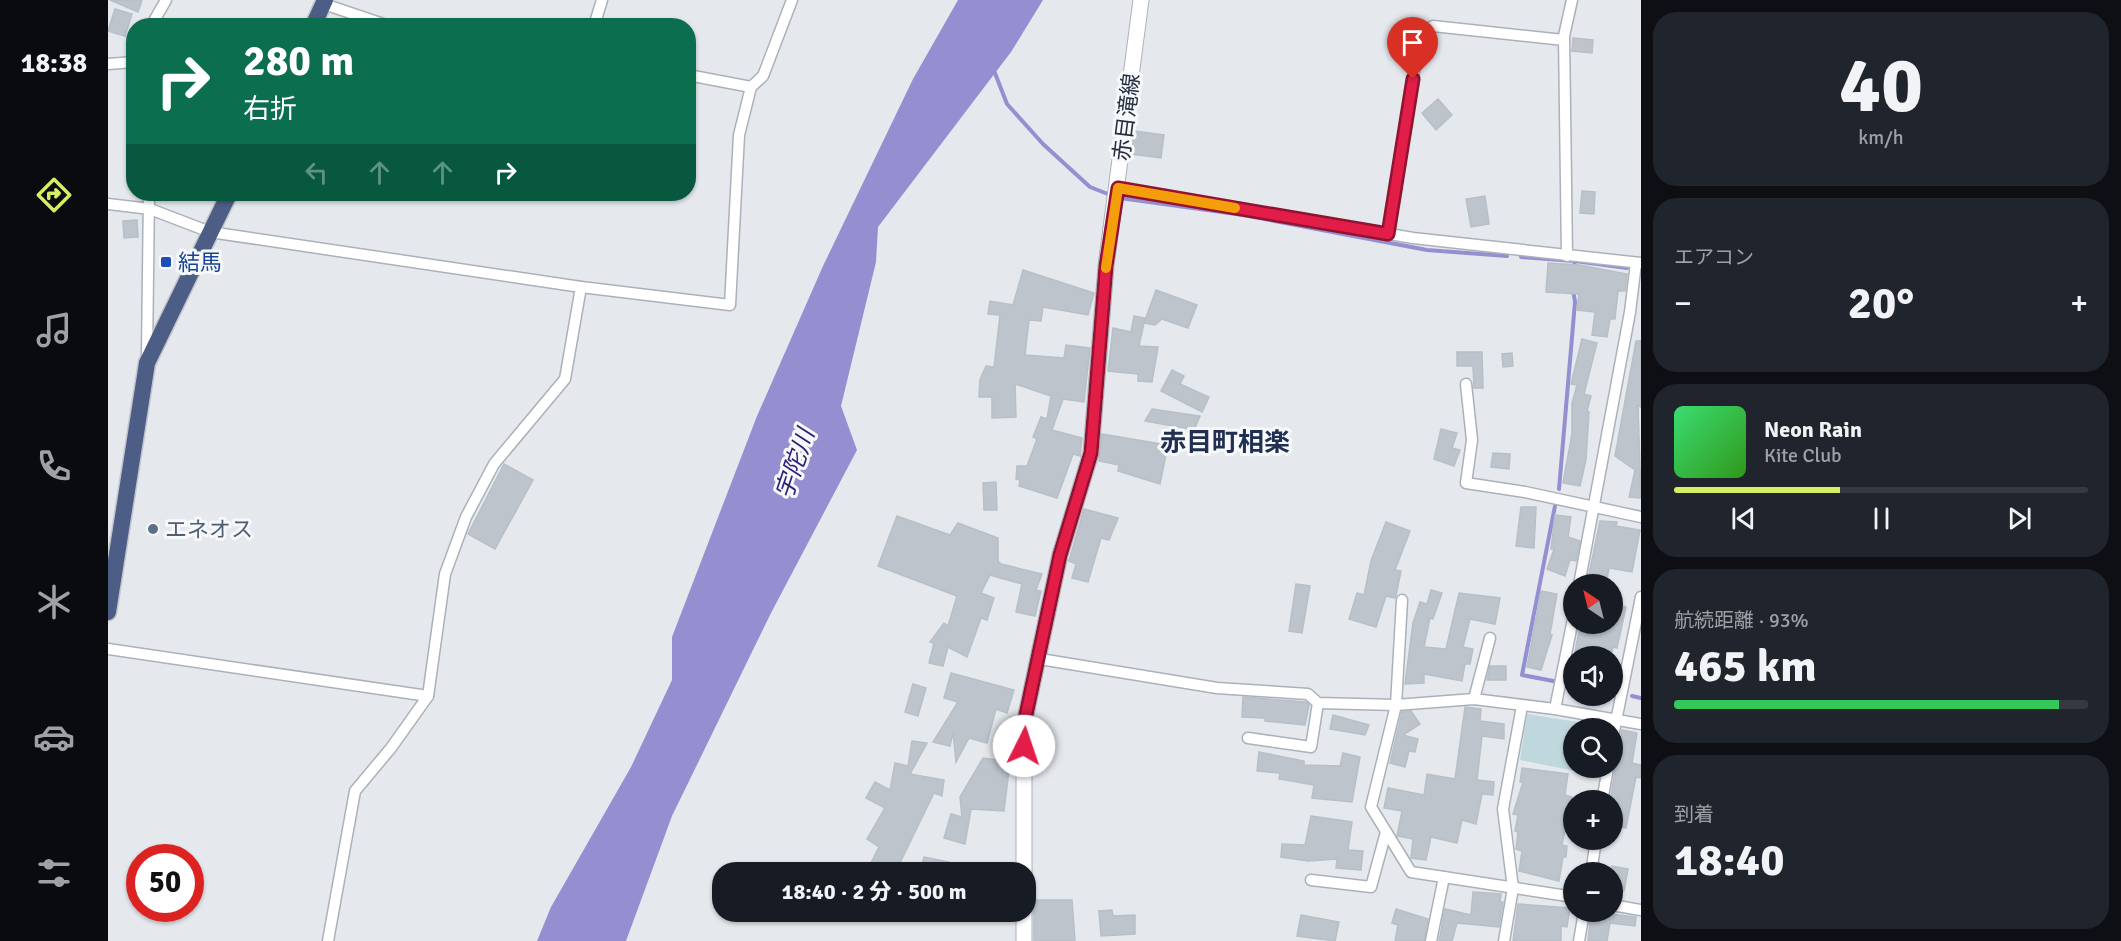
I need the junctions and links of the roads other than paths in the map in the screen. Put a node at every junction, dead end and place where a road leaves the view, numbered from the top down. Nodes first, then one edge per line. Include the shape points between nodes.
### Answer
1 (165, 0) edge
2 (602, 0) edge
3 (792, 0) edge
4 (1141, 0) edge
5 (1572, 0) edge
6 (325, 2) edge
7 (155, 18) edge
8 (317, 18) edge
9 (367, 18) edge
10 (596, 18) edge
11 (1564, 40) junction
12 (126, 63) edge
13 (108, 64) edge
14 (696, 76) edge
15 (752, 87) junction
16 (1117, 196) junction
17 (149, 201) edge
18 (226, 201) edge
19 (108, 204) edge
20 (150, 209) junction
21 (210, 232) junction
22 (1388, 234) junction
23 (1567, 256) junction
24 (1639, 263) edge
25 (581, 287) junction
26 (1636, 313) edge
27 (147, 363) junction
28 (1466, 384) dead end
29 (1595, 508) junction
30 (1641, 517) edge
31 (1581, 574) edge
32 (1641, 597) edge
33 (1402, 600) dead end
34 (108, 612) edge
35 (1570, 634) edge
36 (1490, 638) dead end
37 (108, 649) edge
38 (1040, 658) junction
39 (428, 696) junction
40 (1474, 699) junction
41 (1318, 703) junction
42 (1396, 705) junction
43 (1522, 705) junction
44 (1555, 709) junction
45 (1616, 718) joint
46 (1623, 720) edge
47 (1641, 724) edge
48 (1248, 738) dead end
49 (1386, 832) junction
50 (1024, 862) edge
51 (1443, 877) junction
52 (1311, 880) dead end
53 (1513, 888) junction
54 (1563, 895) edge
55 (1623, 907) edge
56 (1641, 910) edge
57 (1024, 922) edge
58 (1582, 922) edge
59 (328, 941) edge
60 (1024, 941) edge
61 (1431, 941) edge
62 (1504, 941) edge
63 (1579, 941) edge

1 - 7 street
2 - 10 street
3 - 15 street via 763,76
4 - 16 main road, 赤目滝線
5 - 11 street
6 - 8 highway
6 - 9 street
11 - 22 street via 1425,28 1420,34
11 - 23 street
12 - 13 street
14 - 15 street
15 - 25 street via 739,135 730,305
16 - 22 street
16 - 38 main road, 赤目滝線 via 1106,266 1091,453 1060,555
17 - 20 street
18 - 21 highway
19 - 20 street
20 - 21 street
20 - 27 street
21 - 25 street
21 - 27 highway
22 - 23 street
23 - 24 street
24 - 26 street
25 - 39 street via 565,379 494,464 466,517 445,574
26 - 29 street
27 - 34 highway
28 - 29 street via 1472,440 1466,483
29 - 30 street
29 - 31 street
32 - 45 street
33 - 42 street
35 - 44 street
36 - 40 street
37 - 39 street
38 - 41 street via 1217,688 1308,694
38 - 50 main road, 赤目滝線 via 1024,724
39 - 59 street via 355,791
40 - 42 street
40 - 43 street
41 - 42 street
41 - 48 street via 1311,747
42 - 49 street via 1371,807
43 - 44 street
43 - 53 street via 1503,809
44 - 45 street
46 - 47 street
49 - 51 street via 1411,872
49 - 52 street via 1371,887
51 - 53 street
51 - 61 street
53 - 54 street
53 - 62 street
55 - 56 street
57 - 60 main road
58 - 63 street

